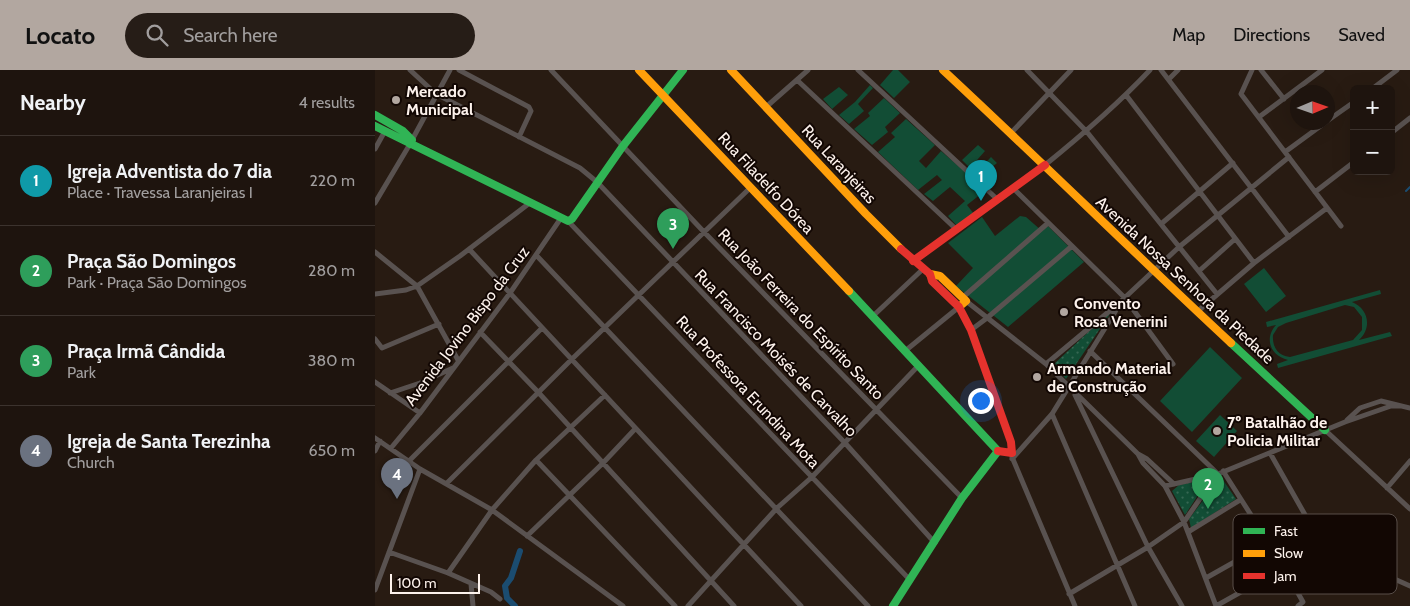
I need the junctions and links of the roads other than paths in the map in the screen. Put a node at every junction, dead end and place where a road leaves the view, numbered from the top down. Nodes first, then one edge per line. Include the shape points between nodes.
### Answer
1 (410, 70) edge
2 (450, 70) edge
3 (459, 70) edge
4 (551, 70) edge
5 (561, 70) edge
6 (639, 70) edge
7 (683, 70) edge
8 (731, 70) edge
9 (808, 70) edge
10 (858, 70) edge
11 (943, 70) edge
12 (1027, 70) edge
13 (1071, 70) edge
14 (1150, 70) edge
15 (1161, 70) edge
16 (1178, 70) edge
17 (1252, 70) edge
18 (1261, 70) edge
19 (1322, 70) edge
20 (1397, 70) edge
21 (556, 75) junction
22 (1169, 79) junction
23 (797, 80) junction
24 (1377, 85) edge
25 (1050, 92) junction
26 (436, 94) junction
27 (664, 95) junction
28 (1126, 96) junction
29 (1283, 99) junction
30 (1350, 105) edge
31 (766, 107) junction
32 (375, 114) edge
33 (1335, 116) edge
34 (1259, 117) junction
35 (1410, 118) edge
36 (375, 126) edge
37 (1317, 130) edge
38 (1395, 130) edge
39 (385, 131) junction
40 (1087, 132) junction
41 (1011, 133) junction
42 (401, 135) junction
43 (519, 137) junction
44 (411, 142) junction
45 (623, 146) junction
46 (375, 149) edge
47 (1287, 155) junction
48 (1233, 162) junction
49 (1045, 165) junction
50 (1350, 165) edge
51 (597, 182) junction
52 (750, 188) junction
53 (1013, 188) junction
54 (1252, 188) junction
55 (1198, 191) junction
56 (1315, 192) junction
57 (997, 199) junction
58 (532, 202) junction
59 (375, 203) edge
60 (1327, 208) junction
61 (1217, 216) junction
62 (565, 220) junction
63 (1048, 223) junction
64 (1161, 224) junction
65 (1341, 226) dead end
66 (957, 230) junction
67 (704, 232) junction
68 (1289, 236) junction
69 (1235, 239) junction
70 (1072, 246) junction
71 (1179, 247) junction
72 (469, 249) junction
73 (375, 252) edge
74 (537, 256) junction
75 (913, 261) junction
76 (673, 263) junction
77 (1254, 263) junction
78 (923, 269) junction
79 (1153, 271) junction
80 (1199, 272) junction
81 (417, 286) junction
82 (510, 293) junction
83 (375, 294) edge
84 (1217, 294) junction
85 (639, 295) junction
86 (1125, 297) junction
87 (962, 302) junction
88 (1118, 304) junction
89 (1198, 311) junction
90 (873, 316) junction
91 (987, 318) junction
92 (439, 324) junction
93 (542, 328) junction
94 (605, 328) junction
95 (971, 330) junction
96 (479, 332) junction
97 (375, 339) edge
98 (905, 351) junction
99 (1090, 351) junction
100 (572, 359) junction
101 (458, 360) junction
102 (508, 362) junction
103 (1045, 364) junction
104 (1173, 364) dead end
105 (919, 365) junction
106 (453, 368) junction
107 (375, 382) edge
108 (1069, 388) junction
109 (538, 392) junction
110 (390, 393) junction
111 (1074, 393) junction
112 (605, 395) junction
113 (1410, 408) edge
114 (877, 410) junction
115 (420, 413) junction
116 (1052, 414) junction
117 (570, 428) junction
118 (635, 429) junction
119 (1325, 430) junction
120 (377, 439) edge
121 (845, 443) junction
122 (391, 448) junction
123 (375, 451) edge
124 (998, 451) junction
125 (1270, 453) junction
126 (1138, 454) junction
127 (1012, 456) junction
128 (536, 460) junction
129 (409, 461) junction
130 (1410, 462) edge
131 (603, 464) junction
132 (420, 469) junction
133 (1220, 473) junction
134 (812, 477) junction
135 (447, 483) junction
136 (1174, 484) junction
137 (1165, 486) junction
138 (1387, 488) junction
139 (569, 495) junction
140 (962, 498) junction
141 (1240, 500) junction
142 (777, 508) junction
143 (1410, 509) edge
144 (492, 510) junction
145 (1250, 514) edge
146 (1304, 514) edge
147 (1184, 522) junction
148 (1188, 532) junction
149 (527, 536) junction
150 (935, 543) junction
151 (744, 544) junction
152 (1148, 547) junction
153 (389, 552) junction
154 (1233, 563) edge
155 (1118, 565) junction
156 (448, 572) junction
157 (1206, 578) junction
158 (910, 580) junction
159 (1397, 580) edge
160 (712, 581) junction
161 (471, 584) junction
162 (1410, 586) edge
163 (375, 590) edge
164 (1069, 594) junction
165 (1237, 594) edge
166 (1299, 594) edge
167 (500, 599) dead end
168 (473, 606) edge
169 (623, 606) edge
170 (675, 606) edge
171 (688, 606) edge
172 (734, 606) edge
173 (801, 606) edge
174 (868, 606) edge
175 (893, 606) edge
176 (1075, 606) edge
177 (1135, 606) edge
178 (1182, 606) edge
179 (1216, 606) edge
180 (1298, 606) edge

1 - 26 street, Rua Francisco Moisés de Carvalho
2 - 26 street
3 - 43 street via 529,107 531,111
4 - 21 street, Rua João Ferreira do Espírito Santo
5 - 21 street
6 - 27 street, Rua Filadelfo Dórea
7 - 27 street, Avenida Jovino Bispo da Cruz
8 - 31 street, Rua Laranjeiras
9 - 23 street
10 - 57 street
11 - 41 street, Avenida Nossa Senhora da Piedade
12 - 25 street
13 - 25 street
14 - 28 street
15 - 22 street
16 - 22 street
17 - 34 street via 1241,94
18 - 29 street
19 - 29 street
20 - 24 street
21 - 45 street, Rua João Ferreira do Espírito Santo
22 - 48 street
23 - 31 street
23 - 66 street
25 - 40 street
25 - 41 street
26 - 43 street, Rua Francisco Moisés de Carvalho
26 - 44 street
27 - 45 street, Avenida Jovino Bispo da Cruz
27 - 52 street, Rua Filadelfo Dórea
28 - 40 street
28 - 55 street
29 - 34 street
30 - 33 street
31 - 75 street, Rua Laranjeiras
32 - 42 street
34 - 47 street
35 - 38 street
36 - 39 street
37 - 47 street
39 - 42 street
39 - 46 street
40 - 49 street
40 - 64 street
41 - 49 street, Avenida Nossa Senhora da Piedade
42 - 44 street
43 - 51 street, Rua Francisco Moisés de Carvalho via 580,168
44 - 58 street
44 - 59 street
45 - 51 street, Avenida Jovino Bispo da Cruz
45 - 67 street, Rua João Ferreira do Espírito Santo
47 - 54 street
47 - 56 street
48 - 54 street
48 - 55 street
49 - 53 street
49 - 79 street, Avenida Nossa Senhora da Piedade
50 - 56 street
51 - 62 street, Avenida Jovino Bispo da Cruz via 572,219
51 - 76 street, Rua Francisco Moisés de Carvalho
52 - 67 street
52 - 90 street, Rua Filadelfo Dórea
53 - 57 street
53 - 63 street
54 - 61 street
54 - 68 street
55 - 61 street
55 - 64 street
56 - 60 street
57 - 66 street
58 - 62 street
58 - 72 street
60 - 65 street
60 - 68 street
61 - 69 street
61 - 71 street
62 - 74 street, Avenida Jovino Bispo da Cruz
62 - 85 street, Rua Professora Erundina Mota
63 - 70 street
63 - 87 street
64 - 71 street
66 - 75 street
67 - 76 street
67 - 114 street, Rua João Ferreira do Espírito Santo
68 - 77 street
69 - 77 street
69 - 80 street
70 - 86 street
70 - 91 street
71 - 79 street
71 - 80 street
72 - 81 street
72 - 82 street
73 - 81 street
74 - 82 street, Avenida Jovino Bispo da Cruz
74 - 94 street
75 - 78 street, Rua Laranjeiras
76 - 85 street
76 - 121 street, Rua Francisco Moisés de Carvalho
77 - 84 street
78 - 87 street, Rua Laranjeiras via 930,274 932,281
78 - 90 street
79 - 86 street
79 - 89 street, Avenida Nossa Senhora da Piedade
80 - 84 street
81 - 83 street
81 - 92 street
82 - 93 street
82 - 96 street, Avenida Jovino Bispo da Cruz
84 - 89 street
85 - 94 street
85 - 134 street, Rua Professora Erundina Mota
86 - 88 street
86 - 104 street
87 - 91 street
87 - 95 street, Rua Laranjeiras
87 - 98 street
88 - 99 street
88 - 103 street
89 - 119 street, Avenida Nossa Senhora da Piedade
90 - 98 street, Rua Filadelfo Dórea
91 - 95 street
91 - 103 street
92 - 97 street via 382,348
92 - 101 street
93 - 100 street
93 - 102 street
94 - 100 street
94 - 142 street
95 - 127 street, Rua Laranjeiras via 1011,442
96 - 101 street, Avenida Jovino Bispo da Cruz
96 - 102 street
98 - 105 street, Rua Filadelfo Dórea
99 - 108 street
99 - 133 street
100 - 109 street
100 - 112 street
101 - 106 street, Avenida Jovino Bispo da Cruz
102 - 109 street
102 - 129 street
103 - 108 street
105 - 114 street
105 - 124 street, Rua Filadelfo Dórea
106 - 110 street
106 - 115 street, Avenida Jovino Bispo da Cruz
107 - 110 street
108 - 111 street
108 - 116 street
109 - 117 street
109 - 135 street
110 - 115 street
111 - 126 street
111 - 152 street
112 - 117 street
112 - 118 street
113 - 119 street via 1381,401 1361,408 1345,422
114 - 121 street
114 - 140 street, Rua João Ferreira do Espírito Santo
115 - 122 street, Avenida Jovino Bispo da Cruz
116 - 127 street
116 - 155 street
117 - 128 street
117 - 131 street
118 - 131 street
118 - 151 street
119 - 125 street
119 - 138 street, Avenida Nossa Senhora da Piedade
120 - 122 street
120 - 123 street
121 - 134 street
121 - 150 street, Rua Francisco Moisés de Carvalho
122 - 129 street
124 - 127 street
124 - 140 street
125 - 133 street
125 - 146 street
126 - 136 street
126 - 137 street
127 - 164 street
128 - 139 street
128 - 144 street
129 - 132 street
130 - 138 street
131 - 139 street
131 - 160 street
132 - 135 street
132 - 153 street
133 - 136 street
133 - 141 street
133 - 147 street
134 - 142 street
134 - 158 street, Rua Professora Erundina Mota
135 - 144 street
136 - 137 street
137 - 147 street
138 - 143 street, Avenida Nossa Senhora da Piedade
139 - 149 street
139 - 170 street
140 - 150 street
141 - 145 street
141 - 148 street
142 - 151 street
142 - 174 street
144 - 149 street
144 - 156 street
147 - 148 street
147 - 152 street
148 - 157 street
149 - 169 street
150 - 158 street
151 - 160 street
151 - 173 street
152 - 155 street
152 - 178 street
153 - 156 street
153 - 163 street
154 - 157 street
155 - 164 street
155 - 177 street
156 - 161 street
157 - 179 street
158 - 175 street
159 - 162 street
160 - 171 street
160 - 172 street
161 - 167 street
161 - 168 street
164 - 176 street
165 - 179 street
166 - 180 street via 1303,602

